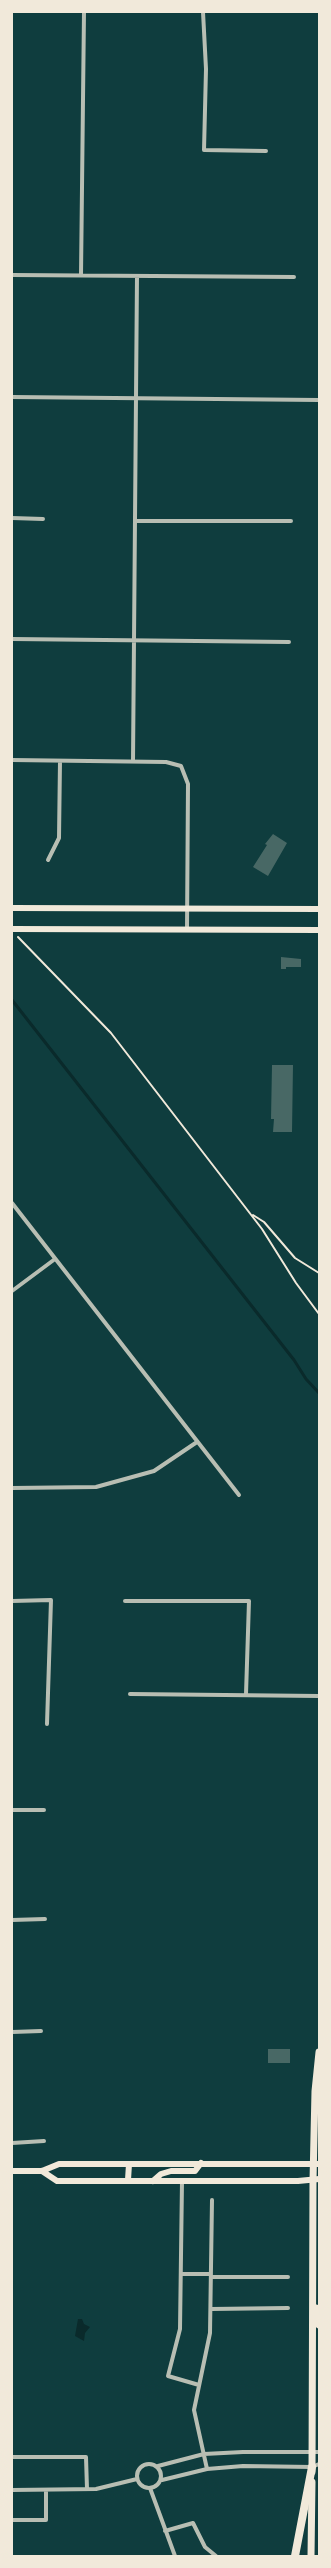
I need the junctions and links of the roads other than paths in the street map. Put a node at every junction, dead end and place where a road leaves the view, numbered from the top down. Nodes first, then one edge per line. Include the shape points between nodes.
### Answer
1 (84, 12) edge
2 (203, 12) edge
3 (266, 151) dead end
4 (12, 275) edge
5 (81, 275) junction
6 (137, 276) junction
7 (294, 277) dead end
8 (12, 397) edge
9 (136, 398) junction
10 (319, 400) edge
11 (12, 518) edge
12 (43, 519) dead end
13 (135, 521) junction
14 (291, 522) dead end
15 (12, 639) edge
16 (134, 641) junction
17 (289, 642) dead end
18 (12, 760) edge
19 (60, 761) junction
20 (133, 761) junction
21 (48, 860) dead end
22 (12, 908) edge
23 (187, 908) junction
24 (319, 909) edge
25 (12, 929) edge
26 (187, 930) junction
27 (319, 930) edge
28 (12, 1203) edge
29 (55, 1259) junction
30 (12, 1291) edge
31 (197, 1442) junction
32 (12, 1488) edge
33 (239, 1495) dead end
34 (12, 1601) edge
35 (125, 1602) dead end
36 (130, 1694) dead end
37 (246, 1694) junction
38 (319, 1696) edge
39 (47, 1724) dead end
40 (12, 1810) edge
41 (44, 1810) dead end
42 (45, 1919) dead end
43 (12, 1920) edge
44 (12, 2032) edge
45 (41, 2032) dead end
46 (319, 2052) edge
47 (44, 2141) dead end
48 (12, 2143) edge
49 (201, 2163) junction
50 (317, 2163) edge
51 (129, 2164) junction
52 (42, 2171) junction
53 (12, 2172) edge
54 (128, 2180) junction
55 (153, 2180) junction
56 (316, 2180) edge
57 (182, 2181) junction
58 (212, 2200) dead end
59 (181, 2274) junction
60 (211, 2275) junction
61 (288, 2277) dead end
62 (313, 2292) junction
63 (288, 2308) dead end
64 (211, 2309) junction
65 (319, 2325) edge
66 (198, 2386) junction
67 (315, 2452) edge
68 (204, 2454) junction
69 (12, 2457) edge
70 (315, 2465) edge
71 (158, 2466) junction
72 (207, 2468) junction
73 (137, 2479) junction
74 (162, 2480) junction
75 (150, 2488) junction
76 (87, 2489) junction
77 (12, 2490) edge
78 (46, 2490) junction
79 (12, 2520) edge
80 (165, 2531) junction
81 (175, 2556) edge
82 (216, 2556) edge
83 (295, 2556) edge
84 (311, 2556) edge

1 - 5 street
2 - 3 street via 206,69 204,150
4 - 5 street
5 - 6 street
6 - 7 street
6 - 9 street
8 - 9 street
9 - 10 street
9 - 13 street
11 - 12 street
13 - 14 street
13 - 16 street
15 - 16 street
16 - 17 street
16 - 20 street
18 - 19 street
19 - 20 street
19 - 21 street via 59,838
20 - 23 street via 166,762 181,766 188,784
22 - 23 main road
23 - 24 main road
23 - 26 street
25 - 26 main road
26 - 27 main road
28 - 29 street
29 - 30 street
29 - 31 street
31 - 32 street via 154,1471 96,1488
31 - 33 street
34 - 39 street via 51,1600
35 - 37 street via 249,1601
36 - 37 street
37 - 38 street
40 - 41 street
42 - 43 street
44 - 45 street
46 - 50 main road via 315,2091
47 - 48 street
49 - 50 main road
49 - 51 main road
49 - 55 main road via 195,2171 171,2171
50 - 56 main road
51 - 52 main road via 59,2164
51 - 54 main road
52 - 53 main road
52 - 54 main road via 58,2181
54 - 55 main road
55 - 57 main road
56 - 57 main road
56 - 62 main road
57 - 59 street
58 - 60 street
59 - 60 street
59 - 66 street via 180,2329 168,2376
60 - 61 street
60 - 64 street
62 - 65 main road
62 - 67 main road
63 - 64 street
64 - 66 street via 210,2333
66 - 68 street via 194,2410
67 - 68 street
67 - 70 main road
68 - 71 street
68 - 72 street
69 - 76 street via 86,2457
70 - 72 street
70 - 83 highway
70 - 84 main road
71 - 73 street via 142,2466
71 - 74 street
72 - 74 street
73 - 75 street via 143,2486
73 - 76 street
74 - 75 street
75 - 80 street
76 - 78 street
77 - 78 street
78 - 79 street via 46,2520
80 - 81 street
80 - 82 street via 193,2523 205,2547

